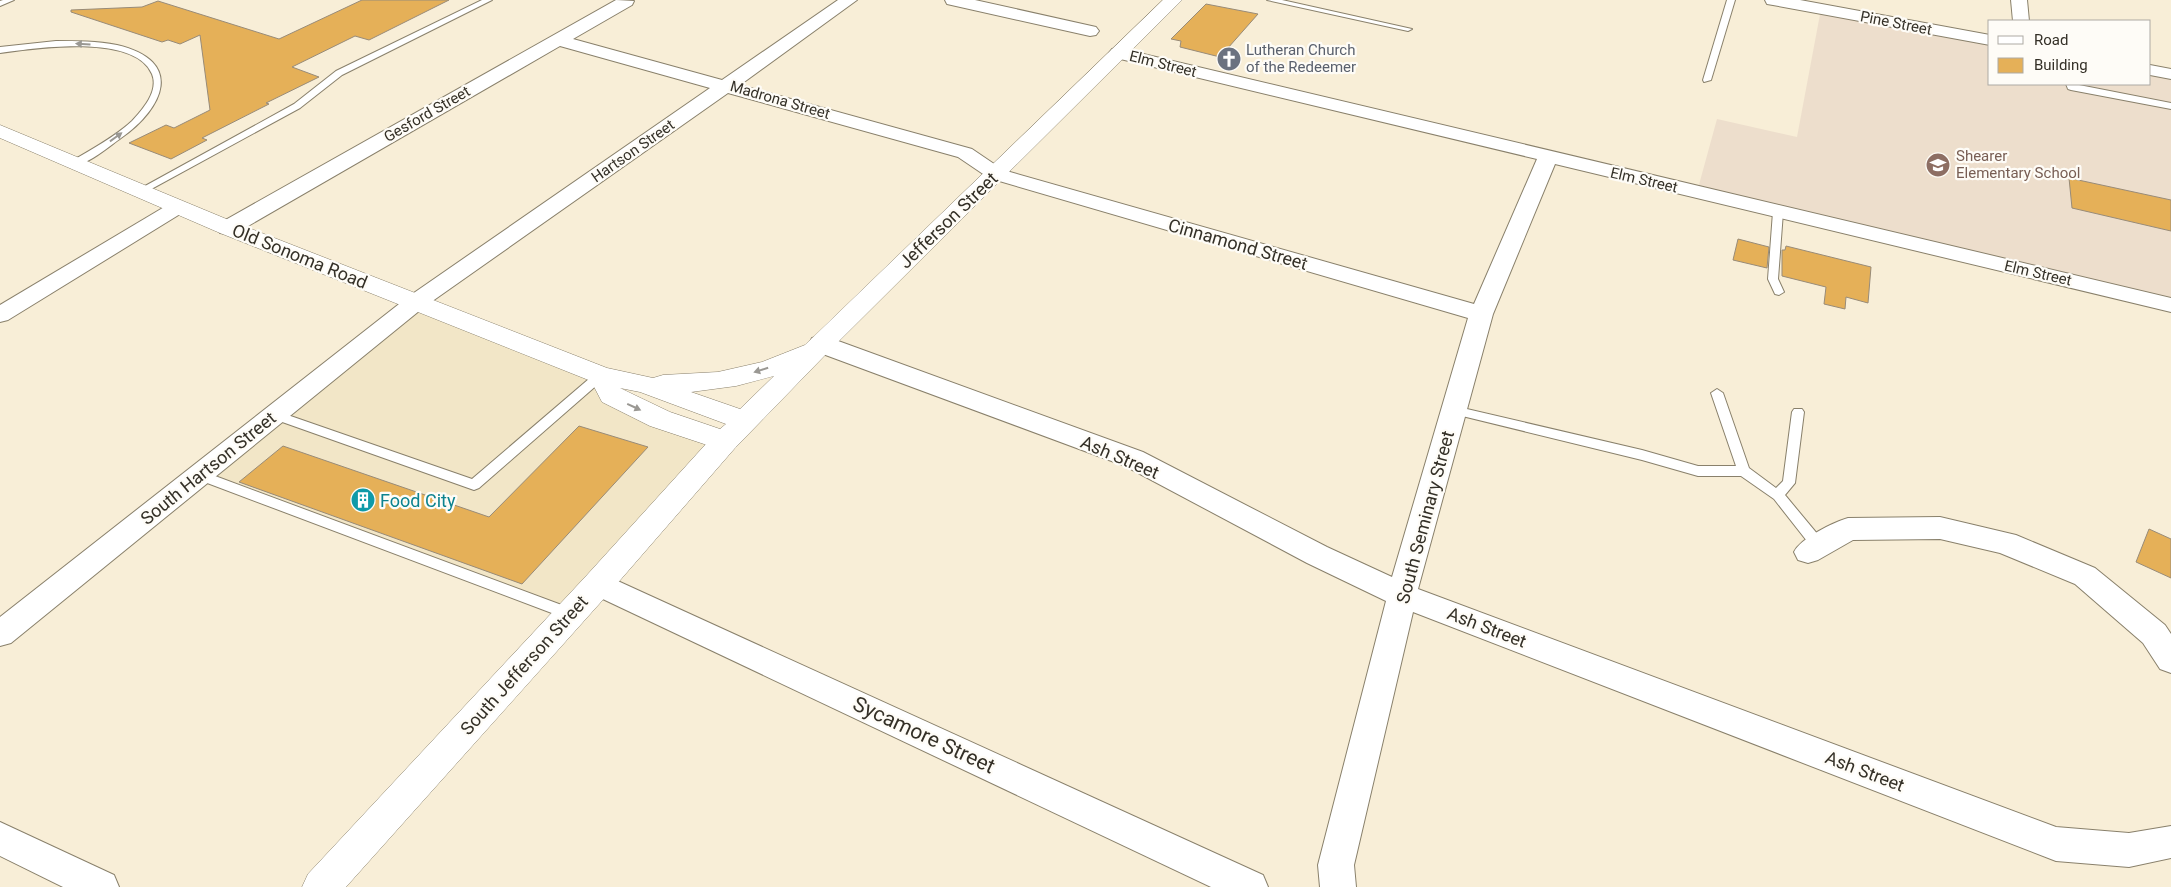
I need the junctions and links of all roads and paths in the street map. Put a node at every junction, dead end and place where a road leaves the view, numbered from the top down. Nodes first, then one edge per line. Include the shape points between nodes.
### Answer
1 (10, 0) edge
2 (488, 0) edge
3 (849, 0) edge
4 (953, 0) edge
5 (1174, 0) edge
6 (1271, 0) edge
7 (1731, 0) edge
8 (1773, 0) edge
9 (2019, 0) edge
10 (626, 1) edge
11 (0, 4) edge
12 (2021, 20) edge
13 (1408, 29) dead end
14 (1090, 31) dead end
15 (558, 40) junction
16 (1988, 40) edge
17 (0, 50) edge
18 (1118, 54) junction
19 (2151, 70) edge
20 (2171, 74) edge
21 (1707, 80) dead end
22 (727, 85) junction
23 (2070, 85) edge
24 (2171, 106) edge
25 (3, 135) edge
26 (1548, 157) junction
27 (75, 163) junction
28 (996, 174) junction
29 (141, 191) junction
30 (178, 208) junction
31 (1778, 212) junction
32 (228, 228) junction
33 (1779, 292) dead end
34 (416, 302) junction
35 (2171, 305) edge
36 (1481, 314) junction
37 (0, 316) edge
38 (821, 344) junction
39 (602, 375) junction
40 (646, 385) junction
41 (1717, 393) dead end
42 (1454, 410) junction
43 (1798, 412) dead end
44 (275, 415) junction
45 (735, 431) junction
46 (1744, 471) junction
47 (199, 475) junction
48 (1777, 495) junction
49 (1813, 549) joint
50 (598, 584) junction
51 (1402, 595) junction
52 (570, 614) junction
53 (0, 634) edge
54 (2171, 660) edge
55 (0, 838) edge
56 (2171, 842) edge
57 (101, 887) edge
58 (321, 887) edge
59 (1250, 887) edge
60 (1338, 887) edge

1 - 11 lane
2 - 29 lane via 339,73 297,106
3 - 22 street, Hartson Street
4 - 14 street
5 - 18 main road, Jefferson Street
6 - 13 lane
7 - 21 lane
8 - 16 street, Pine Street
9 - 12 street
10 - 15 street, Gesford Street
15 - 22 street, Madrona Street
15 - 32 street, Gesford Street
27 -> 17 lane via 130,127 152,102 158,79 153,68 142,58 107,46 80,43
18 - 26 street, Elm Street
18 - 28 main road, Jefferson Street
19 - 20 street
22 - 28 street, Madrona Street via 965,153
22 - 34 street, Hartson Street
23 - 24 lane
25 - 27 main road, Old Sonoma Road
26 - 31 street, Elm Street
26 - 36 street, South Seminary Street
27 - 29 main road, Old Sonoma Road
28 - 36 street, Cinnamond Street
28 - 38 main road, Jefferson Street
29 - 30 main road, Old Sonoma Road
30 - 32 main road, Old Sonoma Road
30 - 37 street
31 - 33 lane via 1772,280
31 - 35 street, Elm Street
32 - 34 main road, Old Sonoma Road
34 - 39 main road, Old Sonoma Road
34 - 44 street, South Hartson Street
36 - 42 street, South Seminary Street
38 -> 40 main road via 780,364 737,377 712,382
38 - 45 main road, Jefferson Street
38 - 51 street, Ash Street via 1134,459 1317,555
39 - 40 main road, Old Sonoma Road
39 - 44 lane via 474,485
39 -> 45 main road via 611,396 660,419
40 - 45 main road, Old Sonoma Road
41 - 46 lane
42 - 46 lane via 1698,471
42 - 51 street, South Seminary Street
43 - 48 lane via 1789,483
44 - 47 street, South Hartson Street
45 - 50 main road, South Jefferson Street
46 - 48 lane
47 - 52 lane
47 - 53 street, South Hartson Street
48 - 49 lane
49 - 54 street via 1848,529 1940,528 2006,543 2085,576 2154,634
50 - 52 main road, South Jefferson Street
50 - 59 street, Sycamore Street
51 - 56 street, Ash Street via 2056,844 2129,850
51 - 60 street, South Seminary Street via 1336,865
52 - 58 main road, South Jefferson Street
55 - 57 street

